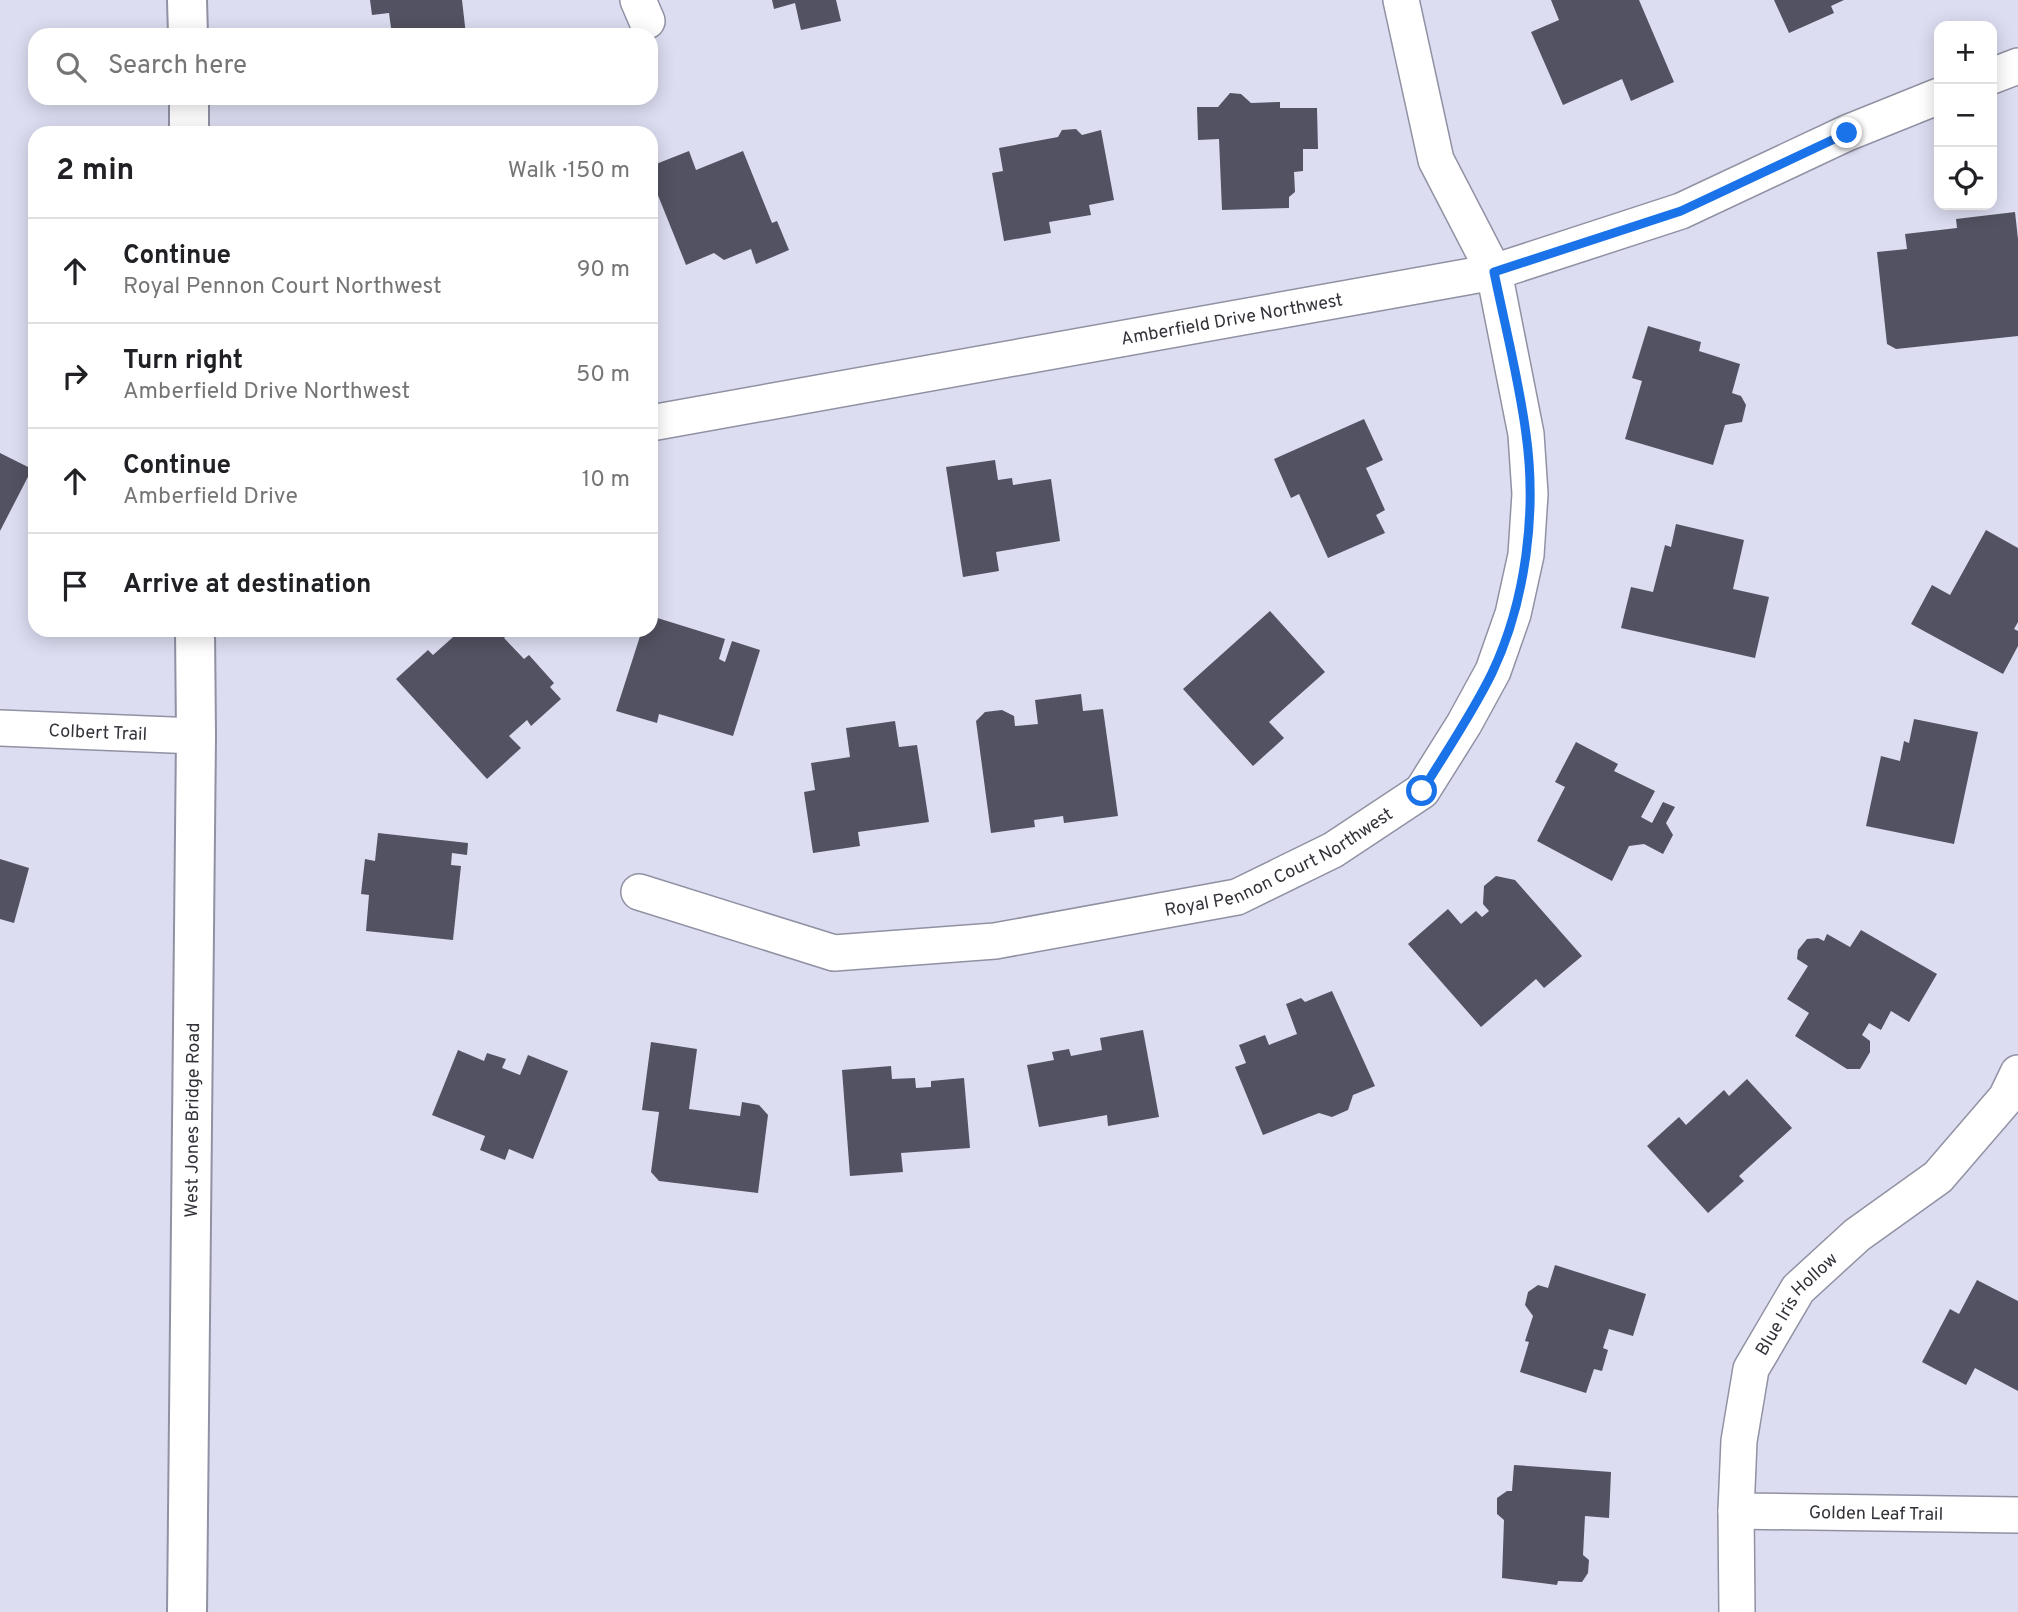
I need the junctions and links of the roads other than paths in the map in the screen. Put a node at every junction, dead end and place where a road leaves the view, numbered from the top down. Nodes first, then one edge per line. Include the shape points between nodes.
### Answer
1 (187, 0) edge
2 (1401, 0) edge
3 (188, 28) edge
4 (2018, 66) edge
5 (1997, 74) edge
6 (1934, 98) edge
7 (188, 105) edge
8 (189, 126) edge
9 (1494, 272) junction
10 (658, 422) edge
11 (195, 637) edge
12 (0, 727) edge
13 (196, 736) junction
14 (639, 892) dead end
15 (2018, 1073) edge
16 (1736, 1511) junction
17 (2018, 1515) edge
18 (187, 1612) edge
19 (1737, 1612) edge

1 - 3 street
2 - 9 street, Royal Pennon Court Northwest via 1436,160
4 - 5 street
6 - 9 street, Amberfield Drive Northwest via 1847,133 1681,211
7 - 8 street
9 - 10 street, Amberfield Drive Northwest
9 - 14 street, Royal Pennon Court Northwest via 1527,434 1530,495 1526,555 1513,614 1493,671 1422,791 1333,850 1237,897 995,941 834,953
11 - 13 street, West Jones Bridge Road
12 - 13 street, Colbert Trail
13 - 18 street, West Jones Bridge Road
15 - 16 street, Blue Iris Hollow via 2006,1098 1938,1177 1857,1234 1798,1289 1751,1369
16 - 17 street, Golden Leaf Trail
16 - 19 street, Blue Iris Hollow

